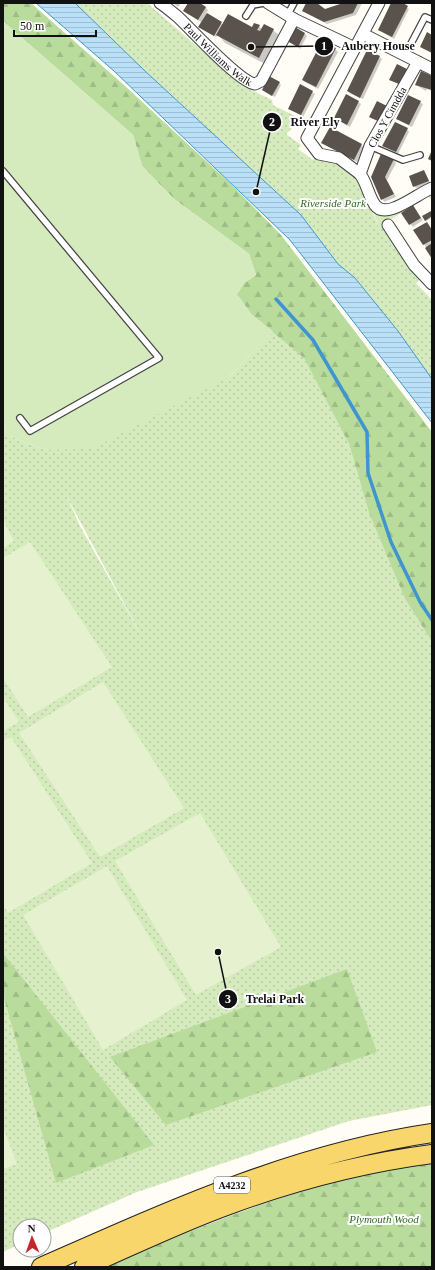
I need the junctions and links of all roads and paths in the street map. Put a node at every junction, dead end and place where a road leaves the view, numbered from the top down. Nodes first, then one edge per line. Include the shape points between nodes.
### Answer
1 (160, 3) edge
2 (264, 3) edge
3 (268, 3) edge
4 (294, 3) edge
5 (378, 3) edge
6 (246, 16) dead end
7 (291, 16) junction
8 (432, 20) edge
9 (363, 34) junction
10 (355, 48) junction
11 (405, 55) junction
12 (418, 62) junction
13 (432, 68) edge
14 (370, 146) junction
15 (420, 156) dead end
16 (3, 171) edge
17 (360, 174) junction
18 (432, 188) edge
19 (388, 224) dead end
20 (432, 284) edge
21 (20, 418) dead end
22 (432, 1133) edge
23 (432, 1154) edge
24 (42, 1267) edge
25 (84, 1267) edge

1 - 7 street, Paul Williams Walk via 242,78 255,84 261,81
2 - 6 lane via 253,6
3 - 7 street
4 - 7 lane
5 - 9 street
7 - 10 street
8 - 11 lane via 426,17
9 - 10 street
9 - 11 street
10 - 17 street via 307,138 319,154 339,158
11 - 12 street
12 - 13 street
12 - 14 street, Clos Y Cimdda
14 - 15 lane via 403,160
14 - 17 street, Clos Y Cimdda
16 - 21 lane via 160,358 30,431
17 - 18 street via 375,205 383,210 394,209 422,191
19 - 20 street via 414,265
22 - 24 main road, A4232 via 341,1151 262,1174 168,1211
23 - 25 main road, A4232 via 346,1170 267,1192 172,1228

